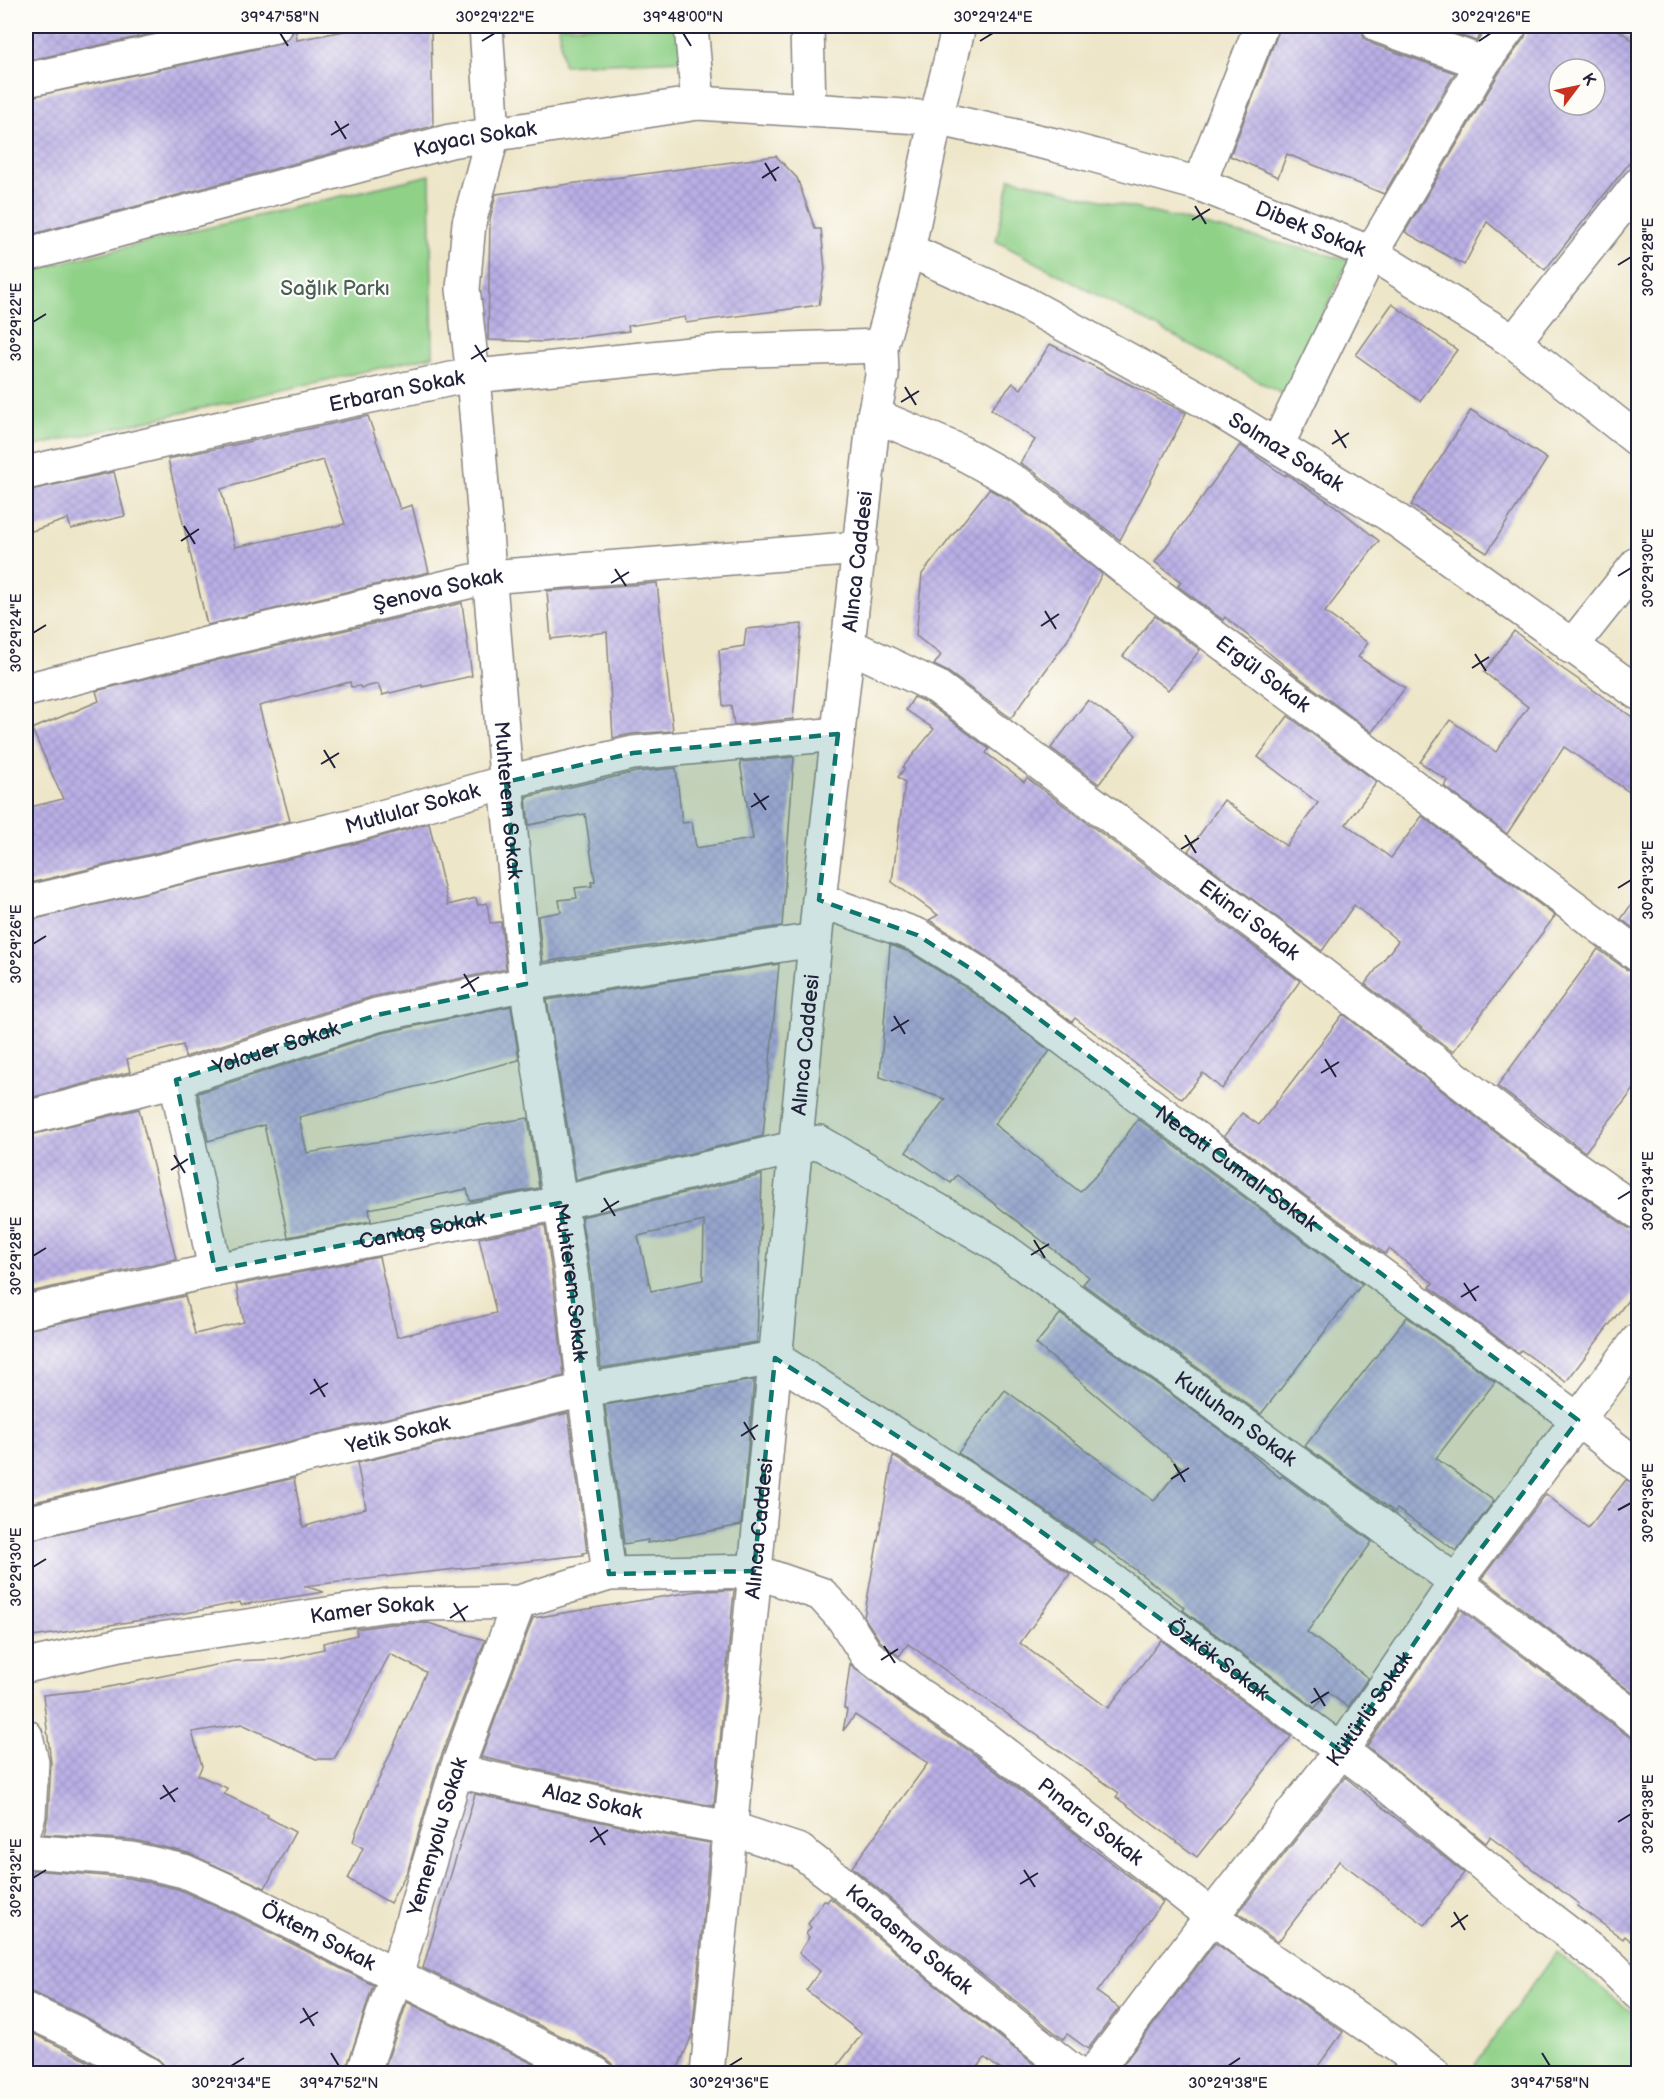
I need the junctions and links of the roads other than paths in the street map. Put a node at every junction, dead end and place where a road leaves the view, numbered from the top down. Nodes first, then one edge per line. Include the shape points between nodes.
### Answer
1 (275, 26) edge
2 (486, 26) edge
3 (691, 26) edge
4 (807, 26) edge
5 (959, 26) edge
6 (1262, 26) edge
7 (1379, 26) edge
8 (1510, 26) edge
9 (1482, 63) junction
10 (26, 80) edge
11 (698, 103) junction
12 (809, 110) junction
13 (936, 118) junction
14 (493, 134) junction
15 (1199, 183) junction
16 (1638, 185) edge
17 (908, 250) junction
18 (1371, 254) junction
19 (26, 255) edge
20 (1514, 342) junction
21 (880, 346) junction
22 (473, 376) junction
23 (874, 415) junction
24 (1638, 440) edge
25 (1277, 445) junction
26 (26, 472) edge
27 (860, 548) junction
28 (1638, 563) edge
29 (489, 577) junction
30 (848, 645) junction
31 (1571, 647) junction
32 (26, 690) edge
33 (1638, 693) edge
34 (838, 734) junction
35 (506, 782) junction
36 (819, 900) junction
37 (26, 903) edge
38 (815, 940) junction
39 (1638, 955) edge
40 (526, 984) junction
41 (176, 1080) junction
42 (26, 1118) edge
43 (807, 1144) junction
44 (560, 1203) junction
45 (1638, 1212) edge
46 (215, 1270) junction
47 (26, 1312) edge
48 (1638, 1340) edge
49 (775, 1358) junction
50 (584, 1390) junction
51 (1578, 1420) junction
52 (1638, 1466) edge
53 (26, 1523) edge
54 (754, 1570) junction
55 (609, 1574) junction
56 (1455, 1583) junction
57 (519, 1602) junction
58 (26, 1666) edge
59 (1638, 1720) edge
60 (26, 1736) edge
61 (1341, 1751) junction
62 (456, 1771) junction
63 (26, 1825) edge
64 (730, 1828) junction
65 (26, 1851) edge
66 (1211, 1917) junction
67 (396, 1976) junction
68 (1638, 1993) edge
69 (26, 2010) edge
70 (712, 2070) edge
71 (148, 2073) edge
72 (363, 2073) edge
73 (596, 2073) edge
74 (1076, 2073) edge
75 (1093, 2073) edge
76 (1433, 2073) edge

1 - 10 street
2 - 14 street, Muhterem Sokak
3 - 11 street
4 - 12 street
5 - 13 street, Alınca Caddesi
6 - 15 street
7 - 9 street
8 - 9 street
9 - 18 street
11 - 12 street, Kayacı Sokak
11 - 14 street, Kayacı Sokak
12 - 13 street, Kayacı Sokak
13 - 15 street, Dibek Sokak
13 - 17 street, Alınca Caddesi
14 - 19 street, Kayacı Sokak via 450,141
14 - 22 street, Muhterem Sokak via 469,223 463,289
15 - 18 street, Dibek Sokak
16 - 20 street
17 - 21 street, Alınca Caddesi
17 - 25 street, Solmaz Sokak via 1019,300
18 - 20 street, Dibek Sokak
18 - 25 street
20 - 24 street, Dibek Sokak
21 - 22 street, Erbaran Sokak via 720,351
21 - 23 street, Alınca Caddesi via 882,376
22 - 26 street, Erbaran Sokak
22 - 29 street, Muhterem Sokak
23 - 27 street, Alınca Caddesi
23 - 39 street, Ergül Sokak via 957,450 1020,485 1153,591
25 - 31 street, Solmaz Sokak via 1391,516
27 - 29 street, Şenova Sokak
27 - 30 street, Alınca Caddesi
28 - 31 street
29 - 32 street, Şenova Sokak
29 - 35 street, Muhterem Sokak
30 - 34 street, Alınca Caddesi
30 - 45 street, Ekinci Sokak via 937,687 1285,946 1537,1141
31 - 33 street, Solmaz Sokak
34 - 35 street, Mutlular Sokak via 633,753
34 - 36 street, Alınca Caddesi
35 - 37 street, Mutlular Sokak via 353,825
35 - 40 street, Muhterem Sokak
36 - 38 street, Alınca Caddesi
36 - 51 street, Necati Cumalı Sokak via 917,935 976,972
38 - 40 street, Yolcuer Sokak
38 - 43 street, Alınca Caddesi
40 - 41 street, Yolcuer Sokak via 377,1015
40 - 44 street, Muhterem Sokak
41 - 42 street, Yolcuer Sokak
41 - 46 street
43 - 44 street, Cantaş Sokak
43 - 49 street, Alınca Caddesi
43 - 56 street, Kutluhan Sokak via 993,1242
44 - 46 street, Cantaş Sokak
44 - 50 street, Muhterem Sokak
46 - 47 street, Cantaş Sokak
48 - 51 street, Kültürlü Sokak
49 - 50 street, Yetik Sokak
49 - 54 street, Alınca Caddesi
49 - 61 street, Özkök Sokak via 1005,1505
50 - 53 street, Yetik Sokak
50 - 55 street, Muhterem Sokak
51 - 52 street, Necati Cumalı Sokak
51 - 56 street, Kültürlü Sokak
54 - 55 street, Kamer Sokak
54 - 64 street, Alınca Caddesi
54 - 66 street, Pınarcı Sokak via 821,1594 843,1618 866,1654 984,1738
55 - 57 street, Kamer Sokak
56 - 59 street, Kutluhan Sokak
56 - 61 street, Kültürlü Sokak
57 - 58 street, Kamer Sokak via 388,1605 120,1645
57 - 62 street, Yemenyolu Sokak
60 - 63 street via 33,1762
61 - 66 street, Kültürlü Sokak
61 - 68 street, Özkök Sokak via 1610,1965
62 - 64 street, Alaz Sokak
62 - 67 street, Yemenyolu Sokak
64 - 70 street, Alınca Caddesi
64 - 74 street, Karaasma Sokak via 800,1851
65 - 67 street, Öktem Sokak via 132,1859 184,1871
66 - 75 street, Kültürlü Sokak
66 - 76 street, Pınarcı Sokak
67 - 72 street, Yemenyolu Sokak
67 - 73 street, Öktem Sokak
69 - 71 street

